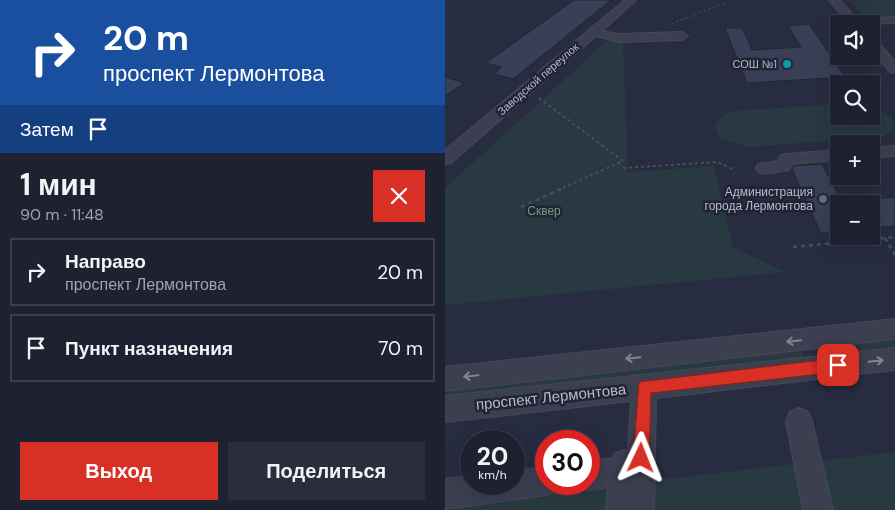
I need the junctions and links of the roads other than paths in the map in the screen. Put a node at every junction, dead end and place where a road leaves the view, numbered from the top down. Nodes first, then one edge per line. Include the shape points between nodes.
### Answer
1 (631, 0) edge
2 (834, 0) edge
3 (847, 15) edge
4 (895, 20) edge
5 (880, 21) edge
6 (593, 32) junction
7 (682, 36) dead end
8 (880, 52) edge
9 (895, 69) edge
10 (895, 151) edge
11 (880, 152) edge
12 (830, 156) edge
13 (445, 158) edge
14 (764, 168) dead end
15 (895, 329) edge
16 (895, 359) edge
17 (445, 379) edge
18 (644, 387) junction
19 (445, 409) edge
20 (799, 421) dead end
21 (600, 473) edge
22 (535, 482) edge
23 (445, 494) edge
24 (621, 510) edge
25 (639, 510) edge
26 (819, 510) edge

1 - 6 street, Заводской переулок
2 - 3 street
4 - 5 street
6 - 7 street via 619,38
6 - 13 street, Заводской переулок
8 - 9 street
10 - 11 street
12 - 14 street via 787,160 783,166
15 -> 17 street
18 -> 16 street, проспект Лермонтова
18 - 19 street, проспект Лермонтова
18 - 25 street
20 - 26 street
21 - 24 street via 624,468
22 - 23 street

